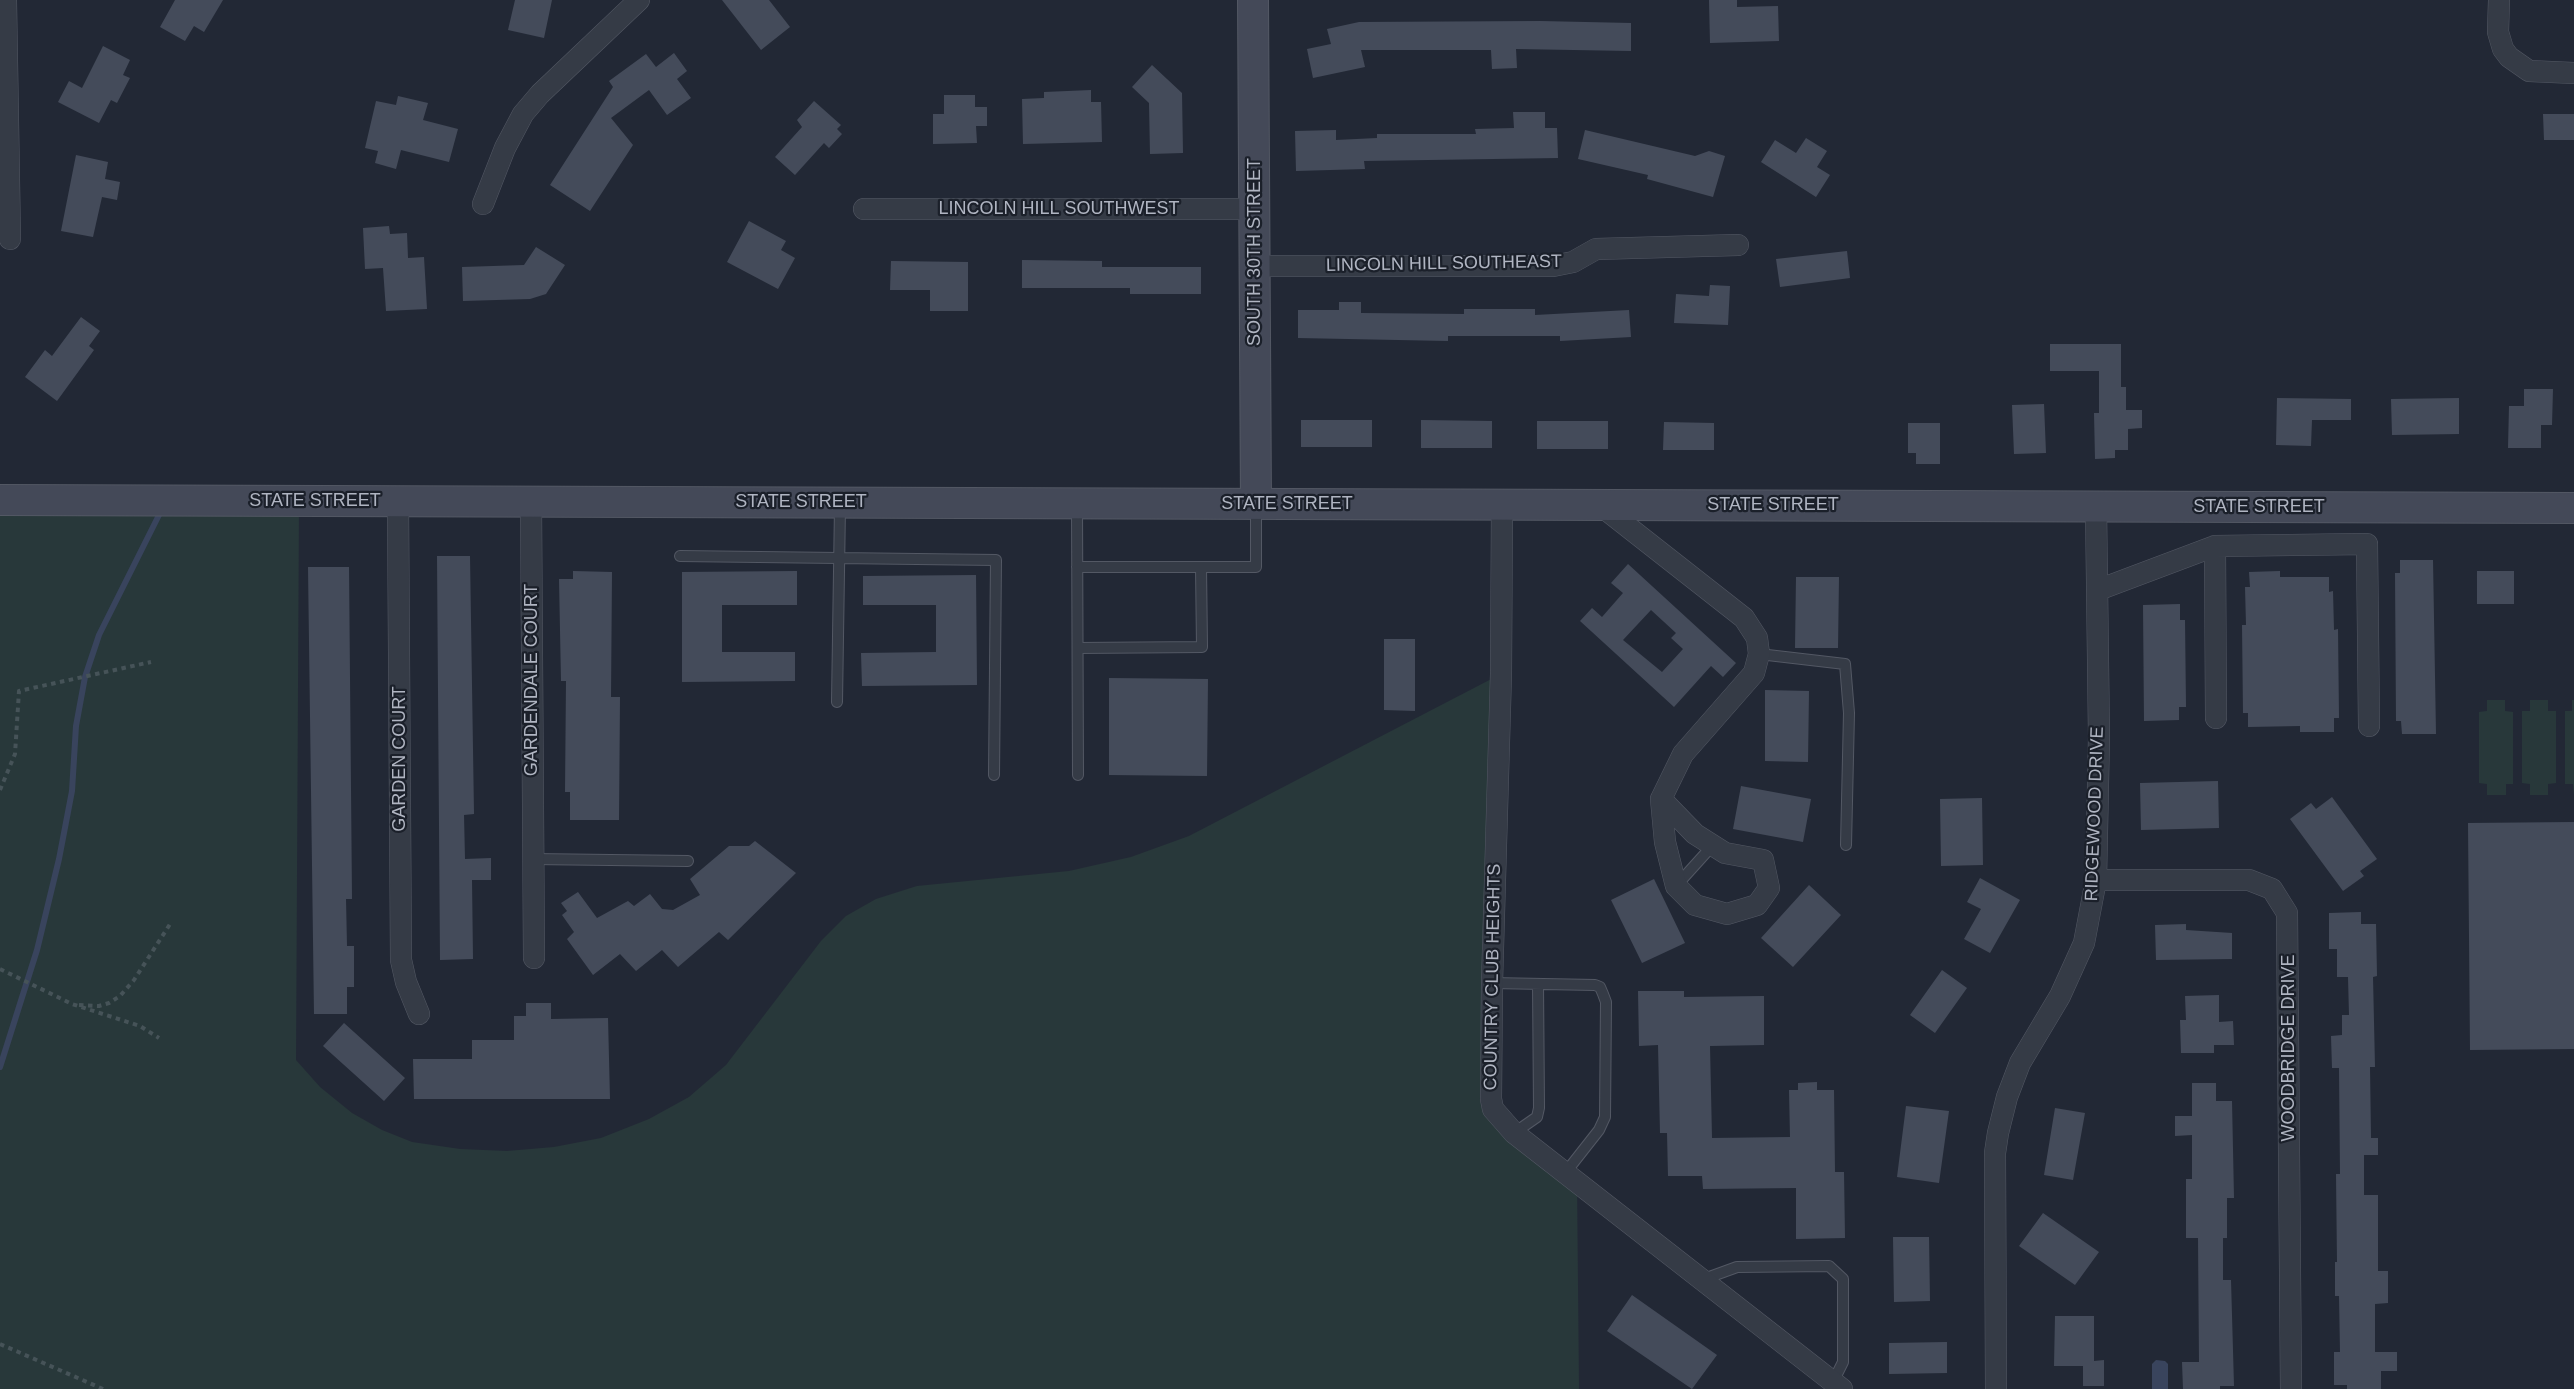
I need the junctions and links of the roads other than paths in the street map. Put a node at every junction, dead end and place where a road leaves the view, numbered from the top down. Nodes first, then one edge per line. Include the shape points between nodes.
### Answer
1 (639, 0) edge
2 (1253, 0) edge
3 (2499, 0) edge
4 (7, 1) edge
5 (2574, 73) edge
6 (483, 204) dead end
7 (864, 209) dead end
8 (1254, 209) junction
9 (10, 239) dead end
10 (1738, 245) dead end
11 (1255, 266) junction
12 (0, 500) edge
13 (399, 501) junction
14 (531, 502) junction
15 (840, 502) junction
16 (1077, 503) junction
17 (1256, 504) junction
18 (1502, 505) junction
19 (1600, 505) junction
20 (2096, 506) junction
21 (2574, 508) edge
22 (2215, 546) junction
23 (680, 556) dead end
24 (839, 558) junction
25 (1077, 567) junction
26 (1201, 567) junction
27 (2098, 590) junction
28 (1078, 648) junction
29 (1760, 654) junction
30 (837, 702) dead end
31 (2216, 718) dead end
32 (2368, 726) dead end
33 (994, 775) dead end
34 (1078, 775) dead end
35 (1661, 799) junction
36 (1846, 844) dead end
37 (1713, 845) junction
38 (533, 858) junction
39 (688, 861) dead end
40 (2096, 880) junction
41 (1676, 886) junction
42 (534, 958) dead end
43 (1492, 983) junction
44 (1538, 984) junction
45 (419, 1014) dead end
46 (1514, 1133) junction
47 (1566, 1172) junction
48 (1704, 1279) junction
49 (1837, 1386) edge
50 (1996, 1389) edge
51 (2291, 1389) edge

1 - 6 street via 523,114
2 - 8 main road, SOUTH 30TH STREET
3 - 5 street via 2498,32 2509,57 2529,71
4 - 9 street
7 - 8 street, LINCOLN HILL SOUTHWEST
8 - 11 main road, SOUTH 30TH STREET
10 - 11 street, LINCOLN HILL SOUTHEAST via 1596,249 1574,262 1553,266
11 - 17 main road, SOUTH 30TH STREET
12 - 13 main road, STATE STREET
13 - 14 main road, STATE STREET
13 - 45 street, GARDEN COURT via 401,960
14 - 15 main road, STATE STREET
14 - 38 street, GARDENDALE COURT
15 - 16 main road, STATE STREET
15 - 24 lane
16 - 17 main road, STATE STREET
16 - 25 lane
17 - 18 main road, STATE STREET
17 - 26 lane via 1256,567
18 - 19 main road, STATE STREET
18 - 43 street, COUNTRY CLUB HEIGHTS
19 - 20 main road, STATE STREET
19 - 29 street via 1744,618 1757,638
20 - 21 main road, STATE STREET
20 - 27 street, RIDGEWOOD DRIVE
22 - 27 street
22 - 31 street
22 - 32 street via 2367,544
23 - 24 lane
24 - 30 lane
24 - 33 lane via 996,560
25 - 26 lane
25 - 28 lane
26 - 28 lane via 1202,647
27 - 40 street, RIDGEWOOD DRIVE
28 - 34 lane
29 - 35 street via 1749,682 1683,754
29 - 36 lane via 1845,664 1849,713
35 - 37 street via 1695,834
35 - 41 street via 1665,842
37 - 41 lane
37 - 41 street via 1725,853 1763,860 1769,888 1757,905 1727,914 1695,905
38 - 39 lane
38 - 42 street, GARDENDALE COURT
40 - 50 street, RIDGEWOOD DRIVE via 2084,944 2060,996 2020,1063 1998,1133
40 - 51 street, WOODBRIDGE DRIVE via 2248,880 2272,889 2287,913
43 - 44 lane
43 - 46 street, COUNTRY CLUB HEIGHTS via 1491,1099 1498,1118
44 - 46 lane via 1539,1108 1537,1117
44 - 47 lane via 1595,985 1600,987 1606,1002 1605,1117
46 - 47 street, COUNTRY CLUB HEIGHTS
47 - 48 street, COUNTRY CLUB HEIGHTS
48 - 49 street, COUNTRY CLUB HEIGHTS
48 - 49 lane via 1737,1267 1829,1266 1843,1279 1843,1362

